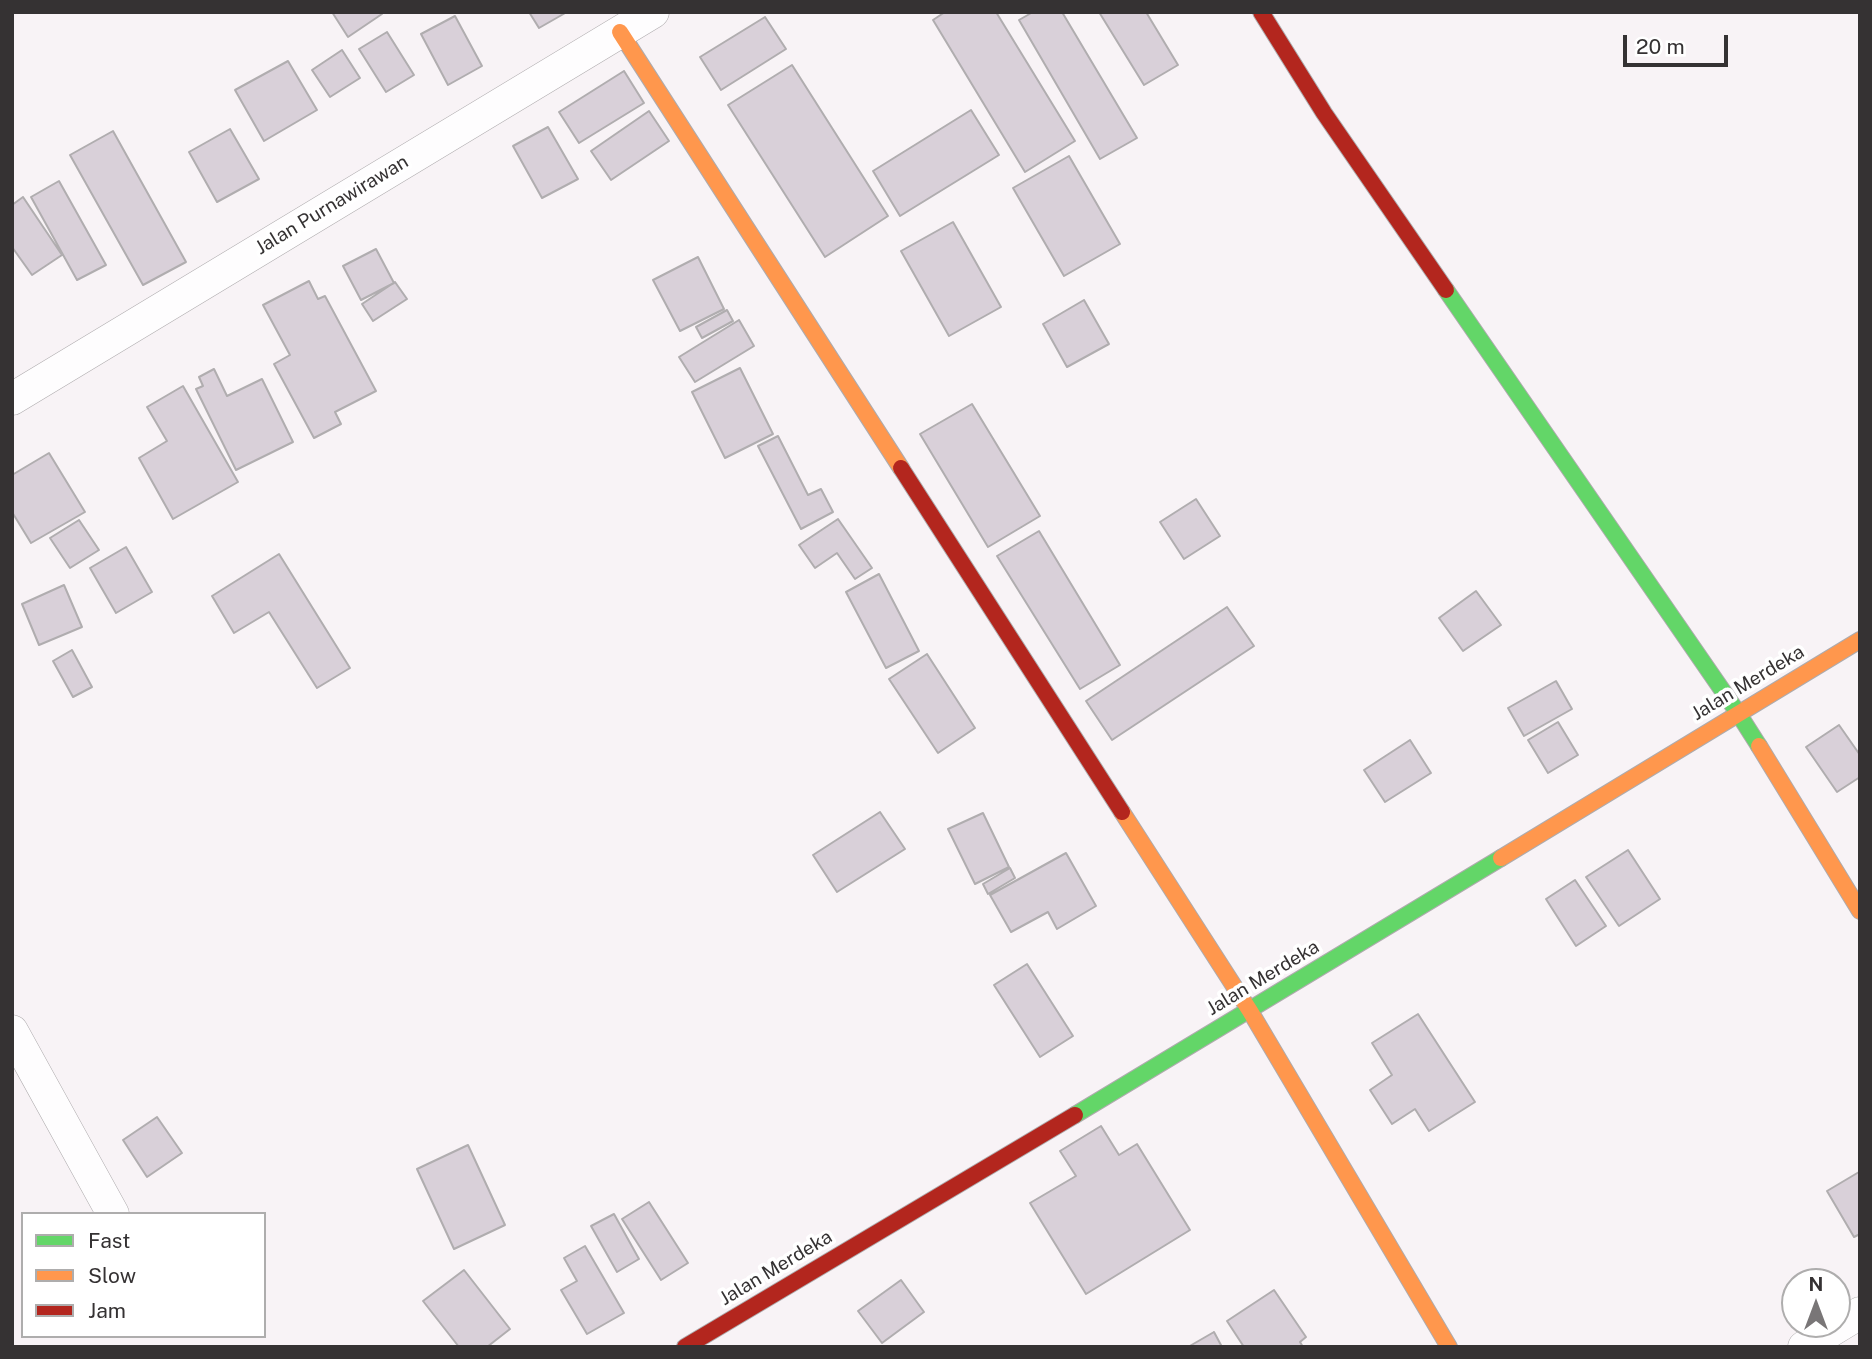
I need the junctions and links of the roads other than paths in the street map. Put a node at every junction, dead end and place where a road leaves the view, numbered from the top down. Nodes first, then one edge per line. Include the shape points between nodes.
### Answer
1 (653, 12) edge
2 (1261, 12) edge
3 (620, 32) junction
4 (12, 399) edge
5 (1860, 640) edge
6 (1738, 713) junction
7 (1860, 911) edge
8 (1250, 1011) junction
9 (12, 1031) edge
10 (112, 1212) edge
11 (1860, 1313) edge
12 (685, 1347) edge
13 (1449, 1347) edge
14 (1804, 1347) edge

1 - 3 street, Jalan Purnawirawan
2 - 6 street via 1324,113
3 - 4 street, Jalan Purnawirawan
3 - 8 street
5 - 6 street, Jalan Merdeka
6 - 7 street
6 - 8 street, Jalan Merdeka
8 - 12 street, Jalan Merdeka
8 - 13 street
9 - 10 street
11 - 14 street

